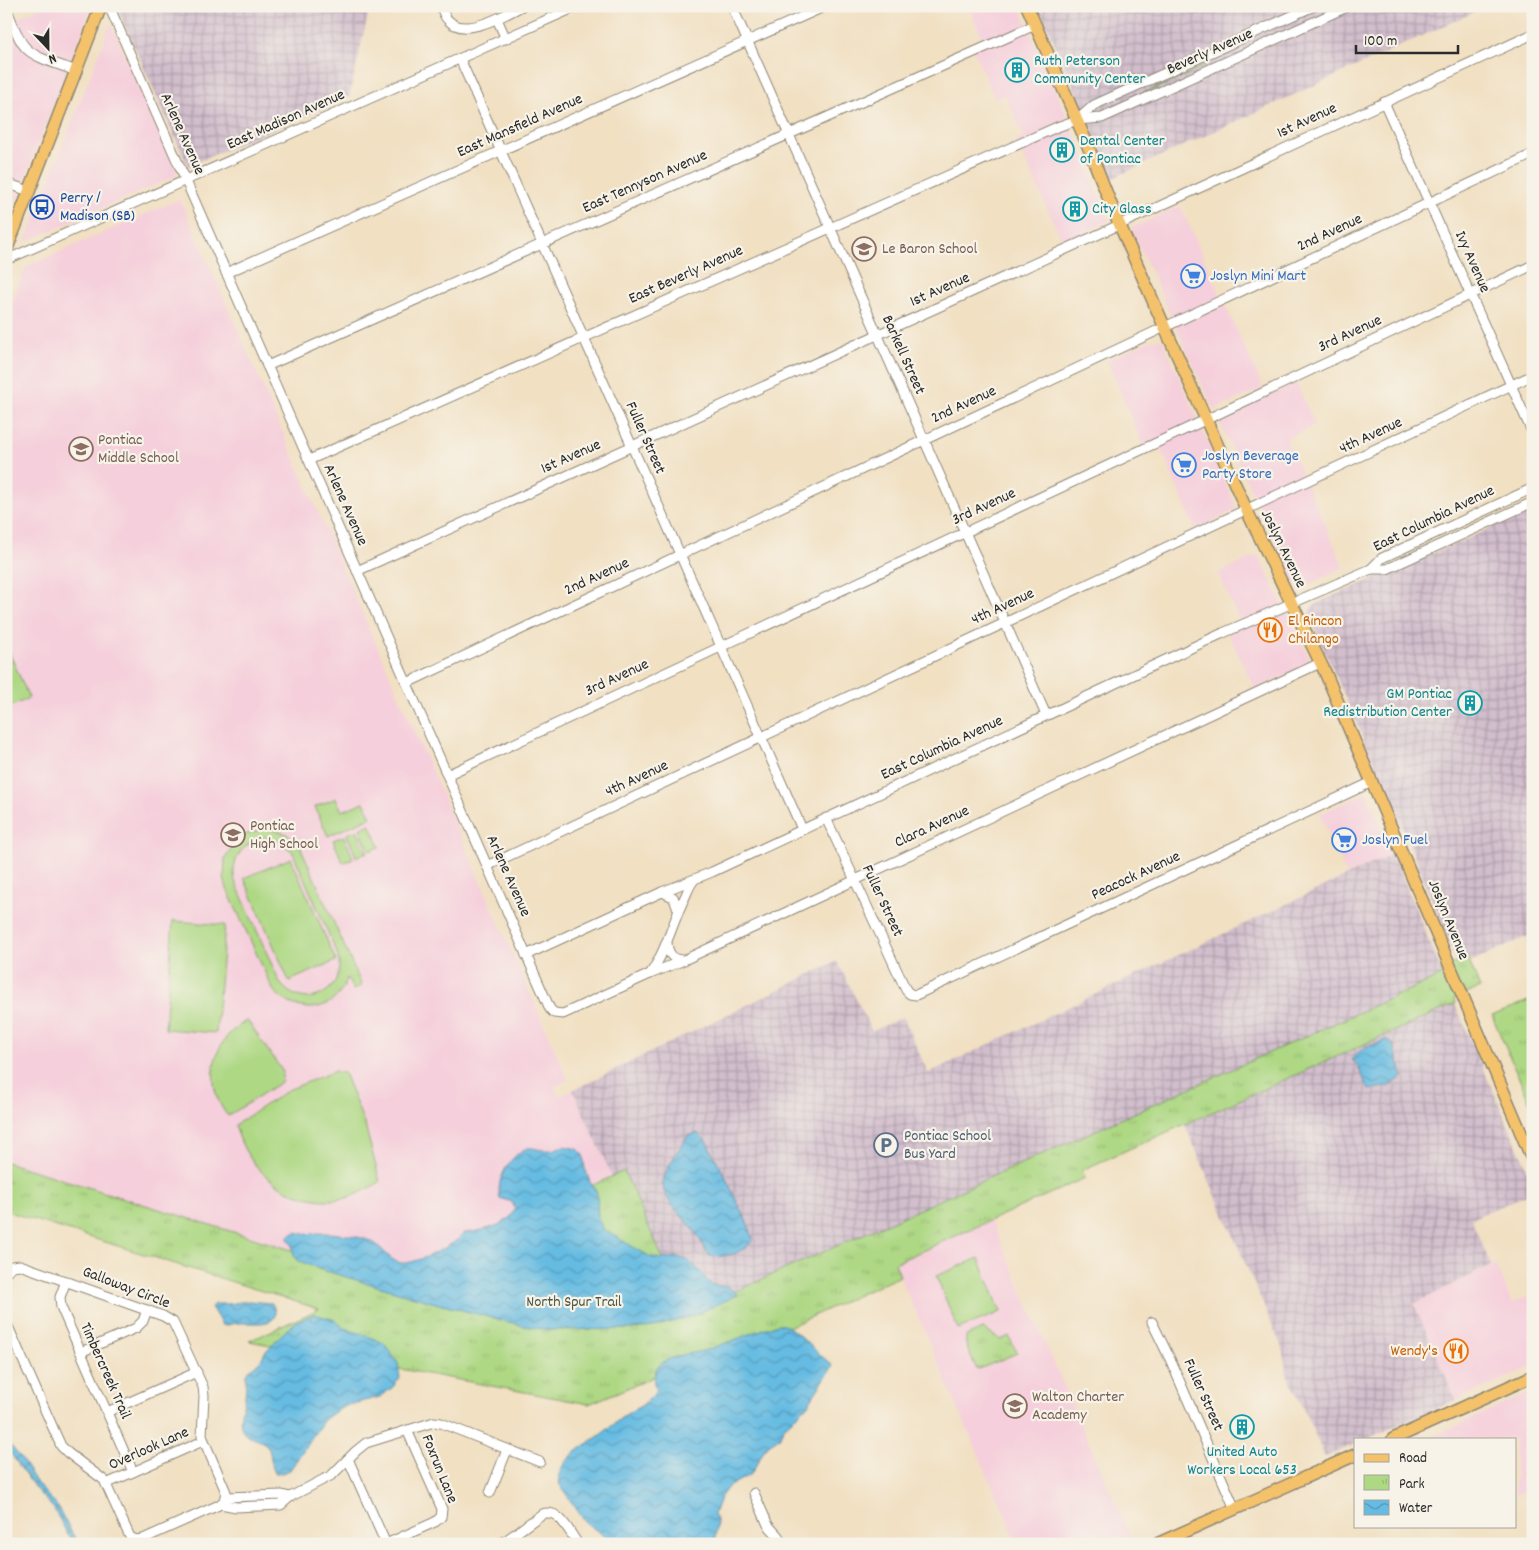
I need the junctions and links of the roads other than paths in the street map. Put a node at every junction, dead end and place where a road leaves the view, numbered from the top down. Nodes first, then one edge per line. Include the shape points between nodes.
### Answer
1 (101, 6) edge
2 (109, 6) edge
3 (441, 6) edge
4 (522, 6) edge
5 (578, 6) edge
6 (732, 6) edge
7 (826, 6) edge
8 (1027, 6) edge
9 (1314, 6) edge
10 (1349, 6) edge
11 (6, 8) edge
12 (497, 19) junction
13 (1035, 24) junction
14 (1533, 34) edge
15 (506, 39) junction
16 (747, 41) junction
17 (460, 59) junction
18 (76, 71) junction
19 (1384, 102) junction
20 (1077, 120) junction
21 (788, 134) junction
22 (501, 151) junction
23 (1533, 154) edge
24 (186, 181) junction
25 (6, 183) edge
26 (29, 191) junction
27 (1429, 203) junction
28 (1119, 224) junction
29 (830, 228) junction
30 (542, 244) junction
31 (6, 251) edge
32 (6, 260) edge
33 (1533, 264) edge
34 (226, 273) junction
35 (1470, 294) junction
36 (1165, 328) junction
37 (877, 335) junction
38 (583, 338) junction
39 (268, 366) junction
40 (1533, 375) edge
41 (1511, 386) junction
42 (1206, 419) junction
43 (1533, 434) edge
44 (924, 440) junction
45 (632, 446) junction
46 (309, 460) junction
47 (1533, 488) edge
48 (1512, 497) junction
49 (1533, 502) edge
50 (1247, 511) junction
51 (965, 532) junction
52 (1450, 540) junction
53 (680, 554) junction
54 (1371, 569) junction
55 (357, 571) junction
56 (1292, 603) junction
57 (1005, 622) junction
58 (721, 646) junction
59 (1320, 662) junction
60 (407, 683) junction
61 (1046, 715) junction
62 (761, 736) junction
63 (447, 775) junction
64 (1372, 782) junction
65 (826, 818) junction
66 (802, 829) junction
67 (487, 866) junction
68 (695, 879) junction
69 (855, 880) junction
70 (662, 892) junction
71 (678, 909) junction
72 (667, 943) junction
73 (526, 955) junction
74 (684, 960) junction
75 (650, 974) junction
76 (912, 995) joint
77 (556, 1014) joint
78 (1533, 1161) edge
79 (6, 1272) edge
80 (66, 1281) junction
81 (147, 1310) junction
82 (6, 1322) edge
83 (1152, 1322) dead end
84 (81, 1352) junction
85 (196, 1372) junction
86 (1533, 1376) edge
87 (107, 1412) junction
88 (407, 1430) junction
89 (1394, 1438) edge
90 (204, 1441) junction
91 (508, 1450) junction
92 (1354, 1455) edge
93 (348, 1459) junction
94 (540, 1462) dead end
95 (133, 1472) junction
96 (106, 1484) junction
97 (490, 1493) dead end
98 (754, 1493) dead end
99 (224, 1501) junction
100 (1236, 1509) junction
101 (386, 1544) edge
102 (502, 1544) edge
103 (578, 1544) edge
104 (782, 1544) edge
105 (1157, 1544) edge

1 - 18 main road
2 - 24 street, Arlene Avenue
3 - 12 street via 448,20 461,27 471,28
4 - 12 street
5 - 15 street, East Madison Avenue
6 - 16 street, Barkell Street
7 - 16 street, East Mansfield Avenue
8 - 13 main road, Joslyn Avenue
9 - 20 street, Beverly Avenue via 1094,106
10 - 20 street, Beverly Avenue via 1102,118
11 - 18 street via 27,50
12 - 15 street
13 - 20 main road, Joslyn Avenue
13 - 21 street, East Tennyson Avenue
14 - 19 street, 1st Avenue
15 - 17 street, East Madison Avenue
16 - 21 street, Barkell Street
16 - 22 street, East Mansfield Avenue
17 - 22 street, Fuller Street
17 - 24 street, East Madison Avenue
18 - 26 main road
19 - 27 street, Ivy Avenue
19 - 28 street, 1st Avenue
20 - 28 main road, Joslyn Avenue
20 - 29 street, East Beverly Avenue
21 - 29 street, Barkell Street
21 - 30 street, East Tennyson Avenue
22 - 30 street, Fuller Street
22 - 34 street, East Mansfield Avenue
23 - 27 street, 2nd Avenue
24 - 32 street, East Madison Avenue
24 - 34 street, Arlene Avenue
25 - 26 street
26 - 31 main road
27 - 35 street, Ivy Avenue
27 - 36 street, 2nd Avenue
28 - 36 main road, Joslyn Avenue
28 - 37 street, 1st Avenue
29 - 37 street, Barkell Street
29 - 38 street, East Beverly Avenue
30 - 38 street, Fuller Street
30 - 39 street, East Tennyson Avenue
33 - 35 street, 3rd Avenue
34 - 39 street, Arlene Avenue
35 - 41 street, Ivy Avenue
35 - 42 street, 3rd Avenue
36 - 42 main road, Joslyn Avenue
36 - 44 street, 2nd Avenue
37 - 44 street, Barkell Street
37 - 45 street, 1st Avenue
38 - 45 street, Fuller Street
38 - 46 street, East Beverly Avenue
39 - 46 street, Arlene Avenue
40 - 41 street, 4th Avenue
41 - 43 street, Ivy Avenue
41 - 50 street, 4th Avenue
42 - 50 main road, Joslyn Avenue
42 - 51 street, 3rd Avenue
44 - 51 street, Barkell Street
44 - 53 street, 2nd Avenue
45 - 53 street, Fuller Street
45 - 55 street, 1st Avenue
46 - 55 street, Arlene Avenue
47 - 48 street, East Columbia Avenue
48 - 52 street, East Columbia Avenue via 1488,514 1450,533
48 - 54 street, East Columbia Avenue via 1382,558
49 - 52 street, East Columbia Avenue
50 - 56 main road, Joslyn Avenue
50 - 57 street, 4th Avenue
51 - 57 street, Barkell Street
51 - 58 street, 3rd Avenue
52 - 54 street, East Columbia Avenue via 1386,569
53 - 58 street, Fuller Street
53 - 60 street, 2nd Avenue
54 - 56 street, East Columbia Avenue
55 - 60 street, Arlene Avenue
56 - 59 main road, Joslyn Avenue
56 - 61 street, East Columbia Avenue
57 - 61 street, Barkell Street
57 - 62 street, 4th Avenue
58 - 62 street, Fuller Street
58 - 63 street, 3rd Avenue
59 - 64 main road, Joslyn Avenue
59 - 69 street, Clara Avenue
60 - 63 street, Arlene Avenue
61 - 65 street, East Columbia Avenue
62 - 66 street, Fuller Street
62 - 67 street, 4th Avenue
63 - 67 street, Arlene Avenue
64 - 76 street, Peacock Avenue via 918,995
64 - 78 main road, Joslyn Avenue
65 - 66 street, East Columbia Avenue
65 - 69 street, Fuller Street
66 - 68 street, East Columbia Avenue
67 - 73 street, Arlene Avenue
68 - 70 street, East Columbia Avenue
68 - 71 street
69 - 74 street, Clara Avenue
69 - 76 street, Fuller Street via 906,990
70 - 71 street via 673,897
70 - 73 street, East Columbia Avenue
71 - 72 street
72 - 74 street via 672,956
72 - 75 street
73 - 77 street, Arlene Avenue via 550,1009
74 - 75 street, Clara Avenue
75 - 77 street, Clara Avenue via 563,1014
79 - 80 street, Galloway Circle via 10,1266 18,1264
80 - 81 street, Galloway Circle
80 - 84 street, Timbercreek Trail via 60,1305
81 - 84 street via 136,1328
81 - 85 street, Galloway Circle via 166,1317 174,1324
82 - 96 street via 61,1446
83 - 100 street, Fuller Street
84 - 87 street, Timbercreek Trail
85 - 87 street
85 - 90 street, Galloway Circle via 204,1393
86 - 89 main road
87 - 95 street, Timbercreek Trail
88 - 91 street via 438,1422
88 - 93 street via 369,1442
88 - 101 street, Foxrun Lane via 442,1513 438,1521
90 - 95 street, Overlook Lane
90 - 99 street, Galloway Circle via 225,1490
91 - 94 street
91 - 97 street
92 - 100 main road
93 - 99 street via 330,1476 290,1497
93 - 101 street
95 - 96 street, Overlook Lane
96 - 99 street via 127,1534 136,1540
98 - 104 street via 768,1526
100 - 105 main road
102 - 103 street via 542,1514 550,1512 557,1516

